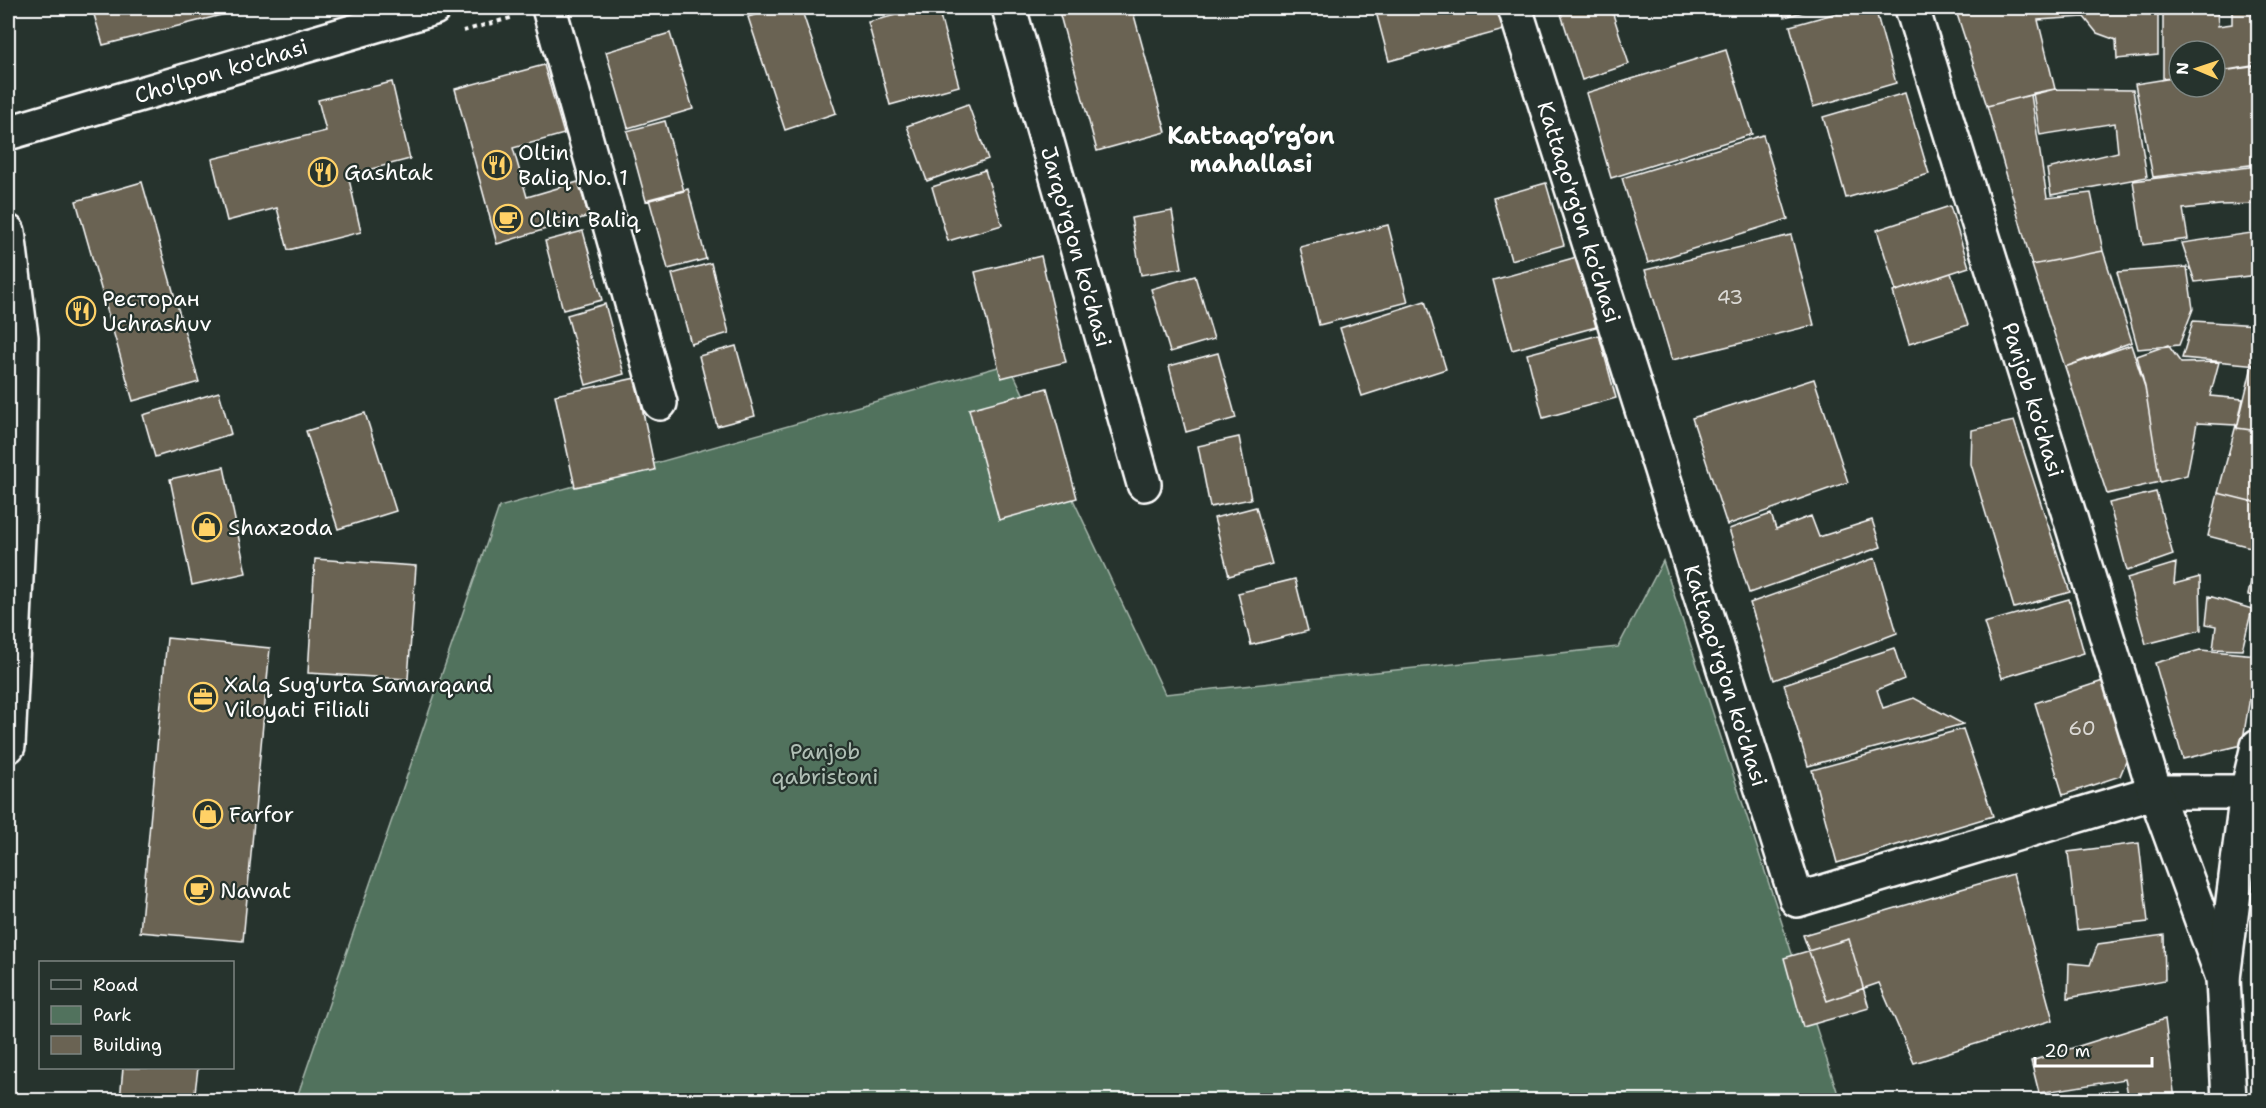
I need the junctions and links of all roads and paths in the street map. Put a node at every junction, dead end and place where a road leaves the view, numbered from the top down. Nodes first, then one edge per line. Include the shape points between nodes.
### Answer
1 (434, 8) edge
2 (549, 8) edge
3 (1009, 8) edge
4 (1515, 8) edge
5 (1912, 8) edge
6 (8, 133) edge
7 (8, 232) edge
8 (660, 403) dead end
9 (1144, 484) dead end
10 (8, 746) edge
11 (2259, 746) edge
12 (2155, 792) junction
13 (2247, 792) junction
14 (2223, 978) junction
15 (2229, 1101) edge

1 - 6 street, Cho'lpon ko'chasi
2 - 8 street
3 - 9 street, Jarqo'rg'on ko'chasi
4 - 12 street, Kattaqo'rg'on ko'chasi via 1797,900
5 - 12 street, Panjob ko'chasi
7 - 10 street via 21,337 19,516
11 - 13 street
12 - 13 street, Kattaqo'rg'on ko'chasi
12 - 14 street, Panjob ko'chasi
13 - 14 street
14 - 15 street

